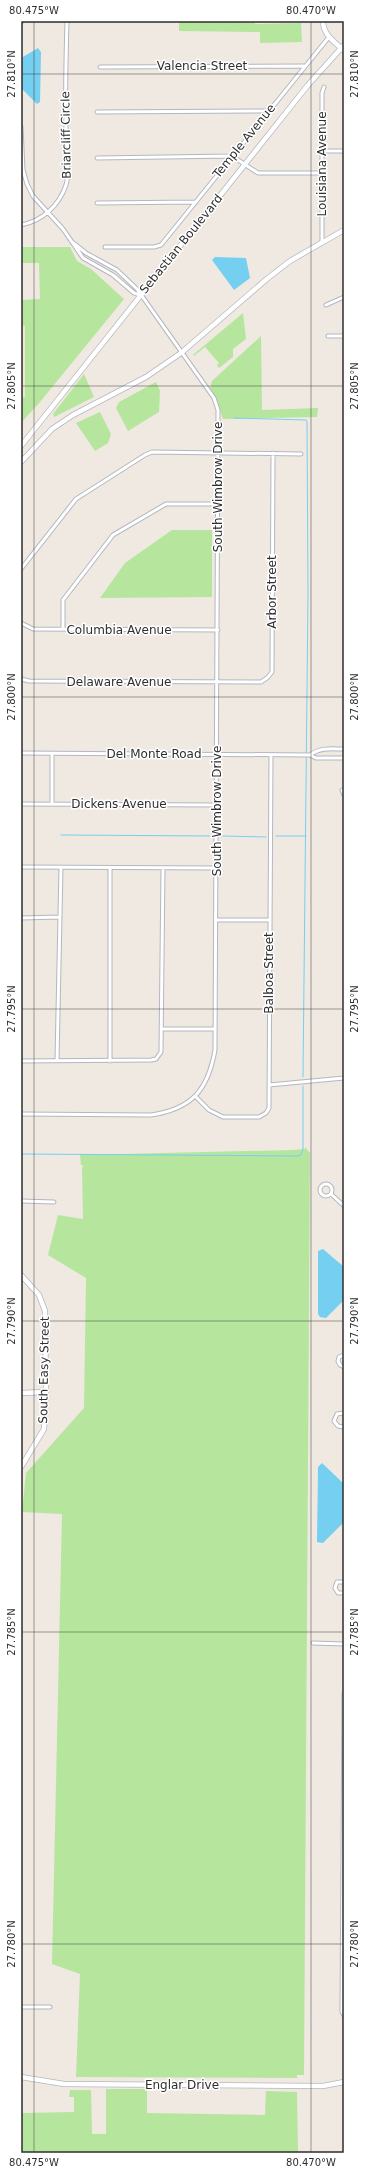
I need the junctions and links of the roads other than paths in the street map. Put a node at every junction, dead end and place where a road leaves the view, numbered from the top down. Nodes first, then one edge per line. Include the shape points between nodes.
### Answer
1 (67, 21) edge
2 (324, 21) edge
3 (329, 37) junction
4 (343, 48) edge
5 (304, 66) junction
6 (100, 67) dead end
7 (324, 87) dead end
8 (268, 111) junction
9 (97, 112) dead end
10 (21, 127) edge
11 (323, 151) junction
12 (344, 151) edge
13 (232, 156) junction
14 (97, 158) dead end
15 (245, 164) junction
16 (323, 173) junction
17 (196, 202) junction
18 (97, 203) dead end
19 (49, 212) junction
20 (21, 225) edge
21 (344, 230) edge
22 (72, 242) junction
23 (322, 242) junction
24 (105, 247) dead end
25 (140, 295) junction
26 (344, 297) edge
27 (326, 305) dead end
28 (328, 336) dead end
29 (344, 336) edge
30 (181, 353) junction
31 (21, 446) edge
32 (219, 452) junction
33 (273, 453) junction
34 (301, 454) dead end
35 (21, 462) edge
36 (219, 504) junction
37 (21, 569) edge
38 (21, 623) edge
39 (63, 629) junction
40 (218, 630) junction
41 (21, 678) edge
42 (217, 682) junction
43 (333, 749) junction
44 (344, 749) edge
45 (21, 753) edge
46 (52, 754) junction
47 (310, 754) junction
48 (217, 755) junction
49 (271, 755) junction
50 (333, 758) junction
51 (344, 758) edge
52 (342, 790) dead end
53 (344, 795) edge
54 (21, 804) edge
55 (52, 804) junction
56 (216, 805) junction
57 (21, 867) edge
58 (61, 867) junction
59 (110, 868) junction
60 (163, 868) junction
61 (216, 868) junction
62 (60, 917) junction
63 (21, 918) edge
64 (216, 920) junction
65 (270, 920) junction
66 (161, 1029) junction
67 (216, 1029) junction
68 (21, 1061) edge
69 (57, 1061) junction
70 (110, 1061) junction
71 (344, 1078) edge
72 (269, 1085) junction
73 (196, 1097) junction
74 (21, 1114) edge
75 (331, 1194) junction
76 (21, 1202) edge
77 (54, 1202) dead end
78 (344, 1206) edge
79 (21, 1275) edge
80 (344, 1356) edge
81 (344, 1367) edge
82 (46, 1392) junction
83 (21, 1393) edge
84 (344, 1413) edge
85 (344, 1427) edge
86 (21, 1467) edge
87 (344, 1582) edge
88 (344, 1593) edge
89 (312, 1643) dead end
90 (344, 1644) edge
91 (344, 1693) edge
92 (344, 1747) edge
93 (343, 1919) edge
94 (343, 1972) edge
95 (21, 2007) edge
96 (50, 2007) dead end
97 (344, 2016) edge
98 (21, 2077) edge
99 (344, 2082) edge

1 - 19 street, Briarcliff Circle via 67,184 60,199
2 - 3 main road via 325,31
3 - 4 main road
3 - 5 street, Temple Avenue
4 - 15 main road, Sebastian Boulevard via 308,85
5 - 6 street, Valencia Street
5 - 8 street, Temple Avenue
7 - 11 street, Louisiana Avenue
8 - 9 street
8 - 13 street, Temple Avenue
10 - 19 street via 26,184
11 - 12 street
11 - 16 street, Louisiana Avenue
13 - 14 street
13 - 15 street
13 - 17 street, Temple Avenue
15 - 16 street via 258,173
15 - 25 main road, Sebastian Boulevard
16 - 23 street, Louisiana Avenue
17 - 18 street
17 - 24 street, Temple Avenue via 161,245
19 - 20 street, Briarcliff Circle via 35,222
19 - 22 street
21 - 23 main road
22 - 25 street, South Wimbrow Drive via 117,270
22 - 25 street via 83,258 113,275
23 - 30 main road via 265,280
25 - 30 street, South Wimbrow Drive
25 - 31 main road, Sebastian Boulevard
26 - 27 street
28 - 29 street
30 - 32 street, South Wimbrow Drive via 214,398 218,410
30 - 35 main road via 146,377 73,415 36,444
32 - 33 street
32 - 36 street, South Wimbrow Drive
32 - 37 street via 152,452 145,455 79,497
33 - 34 street
33 - 42 street, Arbor Street via 272,672 261,682
36 - 39 street via 166,504 113,535 63,600
36 - 40 street, South Wimbrow Drive
38 - 39 street, Columbia Avenue via 33,629
39 - 40 street, Columbia Avenue
40 - 42 street, South Wimbrow Drive
41 - 42 street, Delaware Avenue via 29,681
42 - 48 street, South Wimbrow Drive
43 - 44 street
43 - 47 street via 316,750
43 - 50 street
45 - 46 street, Del Monte Road
46 - 48 street, Del Monte Road
46 - 55 street
47 - 49 street, Del Monte Road
47 - 50 street via 316,758
48 - 49 street, Del Monte Road
48 - 56 street, South Wimbrow Drive
49 - 65 street, Balboa Street
50 - 51 street
52 - 53 street
54 - 55 street, Dickens Avenue
55 - 56 street, Dickens Avenue
56 - 61 street, South Wimbrow Drive
57 - 58 street
58 - 59 street
58 - 62 street
59 - 60 street
59 - 70 street
60 - 61 street
60 - 66 street
61 - 64 street, South Wimbrow Drive
62 - 63 street
62 - 69 street
64 - 65 street
64 - 67 street, South Wimbrow Drive
65 - 72 street, Balboa Street
66 - 67 street
66 - 70 street via 161,1052 156,1059
67 - 73 street, South Wimbrow Drive via 212,1070
68 - 69 street
69 - 70 street
71 - 72 street
72 - 73 street, Balboa Street via 269,1108 259,1117 223,1116 209,1110
73 - 74 street, South Wimbrow Drive via 184,1106 169,1112 151,1115
75 - 75 street via 331,1186 322,1186 322,1194
75 - 78 street
76 - 77 street
79 - 82 main road, South Easy Street via 39,1295 45,1311
80 - 81 street via 338,1361
82 - 83 main road
82 - 86 main road, South Easy Street via 44,1429
84 - 85 street via 337,1414 334,1421 338,1426
87 - 88 street via 337,1582 335,1588 338,1593
89 - 90 street
91 - 92 street
92 - 93 street
93 - 94 street
94 - 97 street
95 - 96 street
98 - 99 main road, Englar Drive via 64,2084 323,2086

